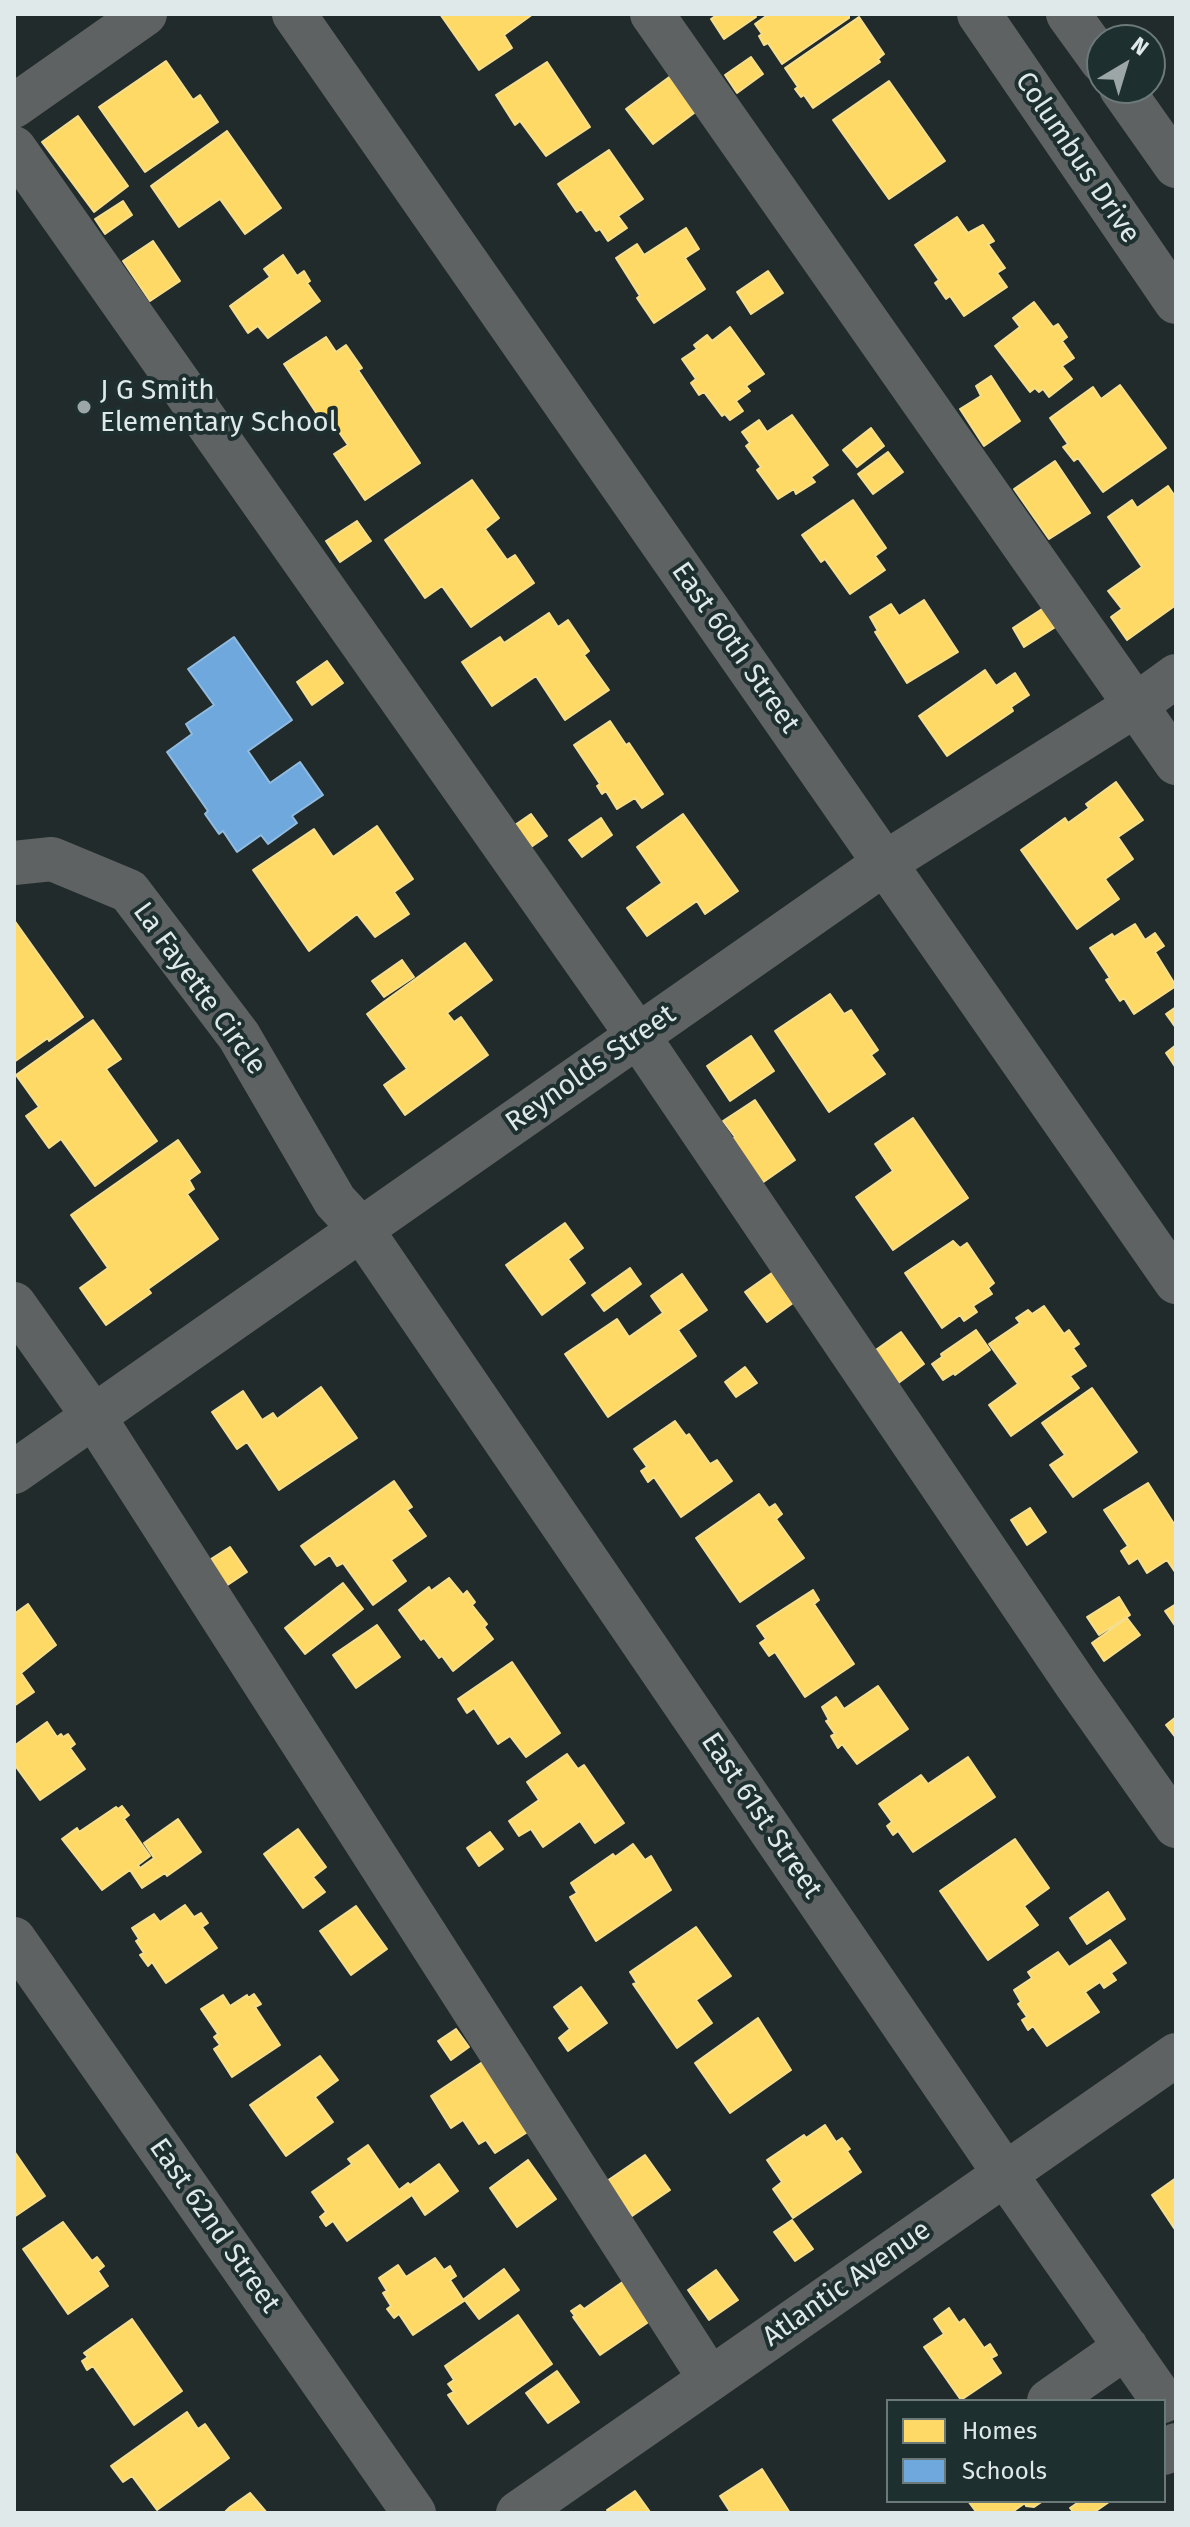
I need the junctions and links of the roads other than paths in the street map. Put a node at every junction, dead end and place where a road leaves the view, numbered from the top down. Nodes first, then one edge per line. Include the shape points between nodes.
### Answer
1 (145, 14) edge
2 (294, 14) edge
3 (652, 14) edge
4 (979, 14) edge
5 (1068, 14) edge
6 (1086, 39) edge
7 (1132, 104) edge
8 (14, 106) edge
9 (14, 148) edge
10 (1176, 166) edge
11 (1176, 302) edge
12 (1176, 676) edge
13 (1136, 705) junction
14 (1176, 763) edge
15 (14, 863) edge
16 (885, 863) junction
17 (638, 1036) junction
18 (361, 1229) junction
19 (1176, 1282) edge
20 (14, 1304) edge
21 (94, 1417) junction
22 (14, 1472) edge
23 (1176, 1826) edge
24 (14, 1939) edge
25 (1176, 2055) edge
26 (1005, 2174) junction
27 (1126, 2347) junction
28 (710, 2379) junction
29 (1052, 2399) edge
30 (1161, 2399) edge
31 (541, 2506) edge
32 (414, 2513) edge

1 - 8 street
2 - 16 street, East 60th Street
3 - 13 street
4 - 11 street, Columbus Drive
5 - 6 street
7 - 10 street
9 - 17 street
12 - 13 street, Reynolds Street
13 - 14 street
13 - 16 street, Reynolds Street
15 - 18 street, La Fayette Circle via 52,859 129,891 239,1036 335,1201
16 - 17 street, Reynolds Street
16 - 19 street, East 60th Street
17 - 18 street, Reynolds Street
17 - 23 street
18 - 21 street, Reynolds Street
18 - 26 street, East 61st Street
20 - 21 street
21 - 22 street, Reynolds Street
21 - 28 street
24 - 32 street, East 62nd Street
25 - 26 street, Atlantic Avenue
26 - 27 street, East 61st Street
26 - 28 street, Atlantic Avenue
27 - 29 street
27 - 30 street, East 61st Street
28 - 31 street, Atlantic Avenue

